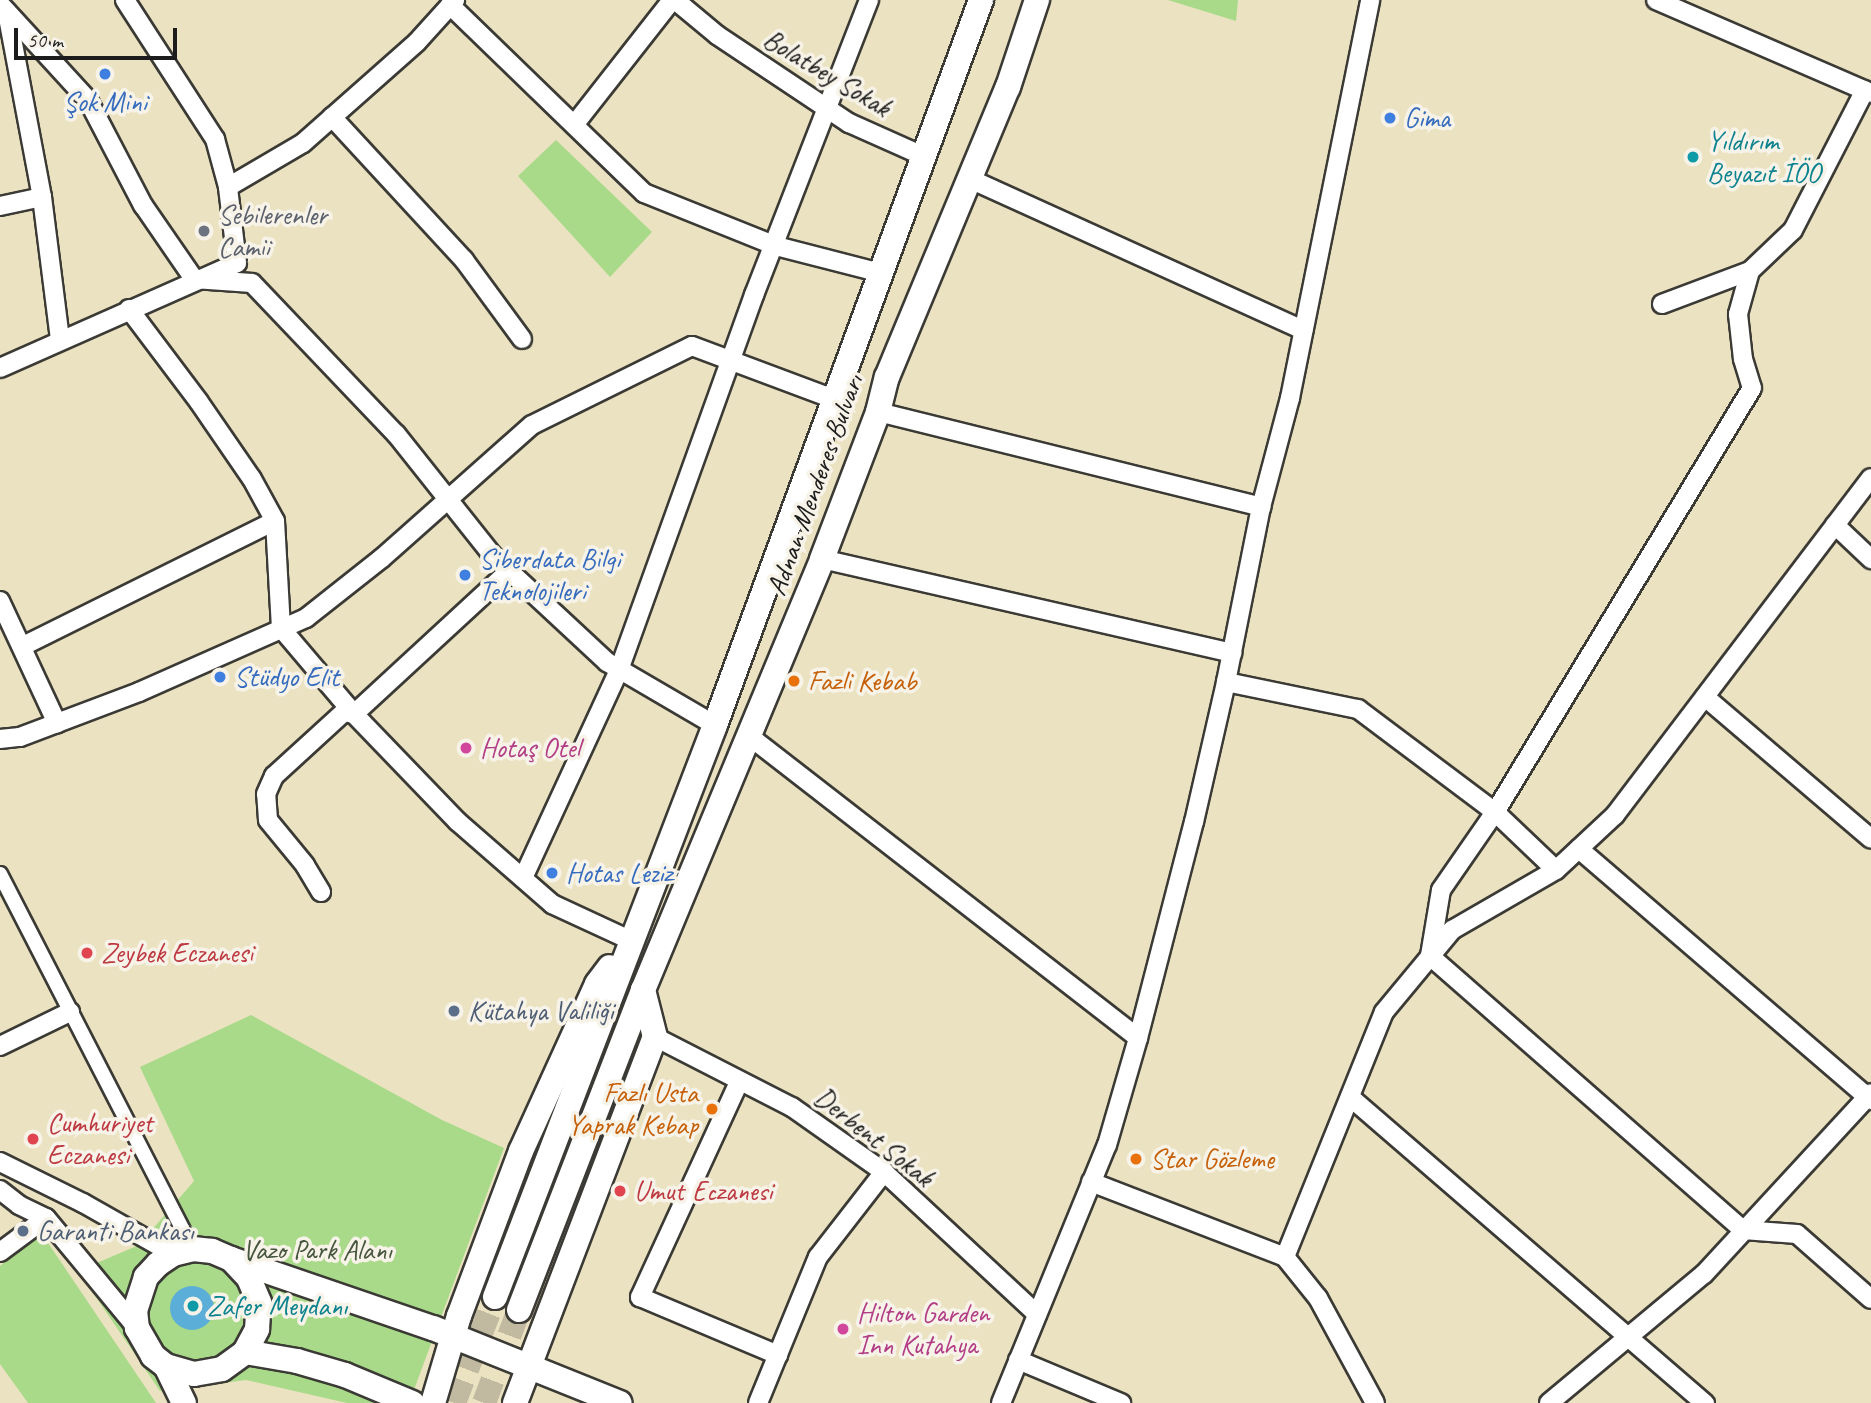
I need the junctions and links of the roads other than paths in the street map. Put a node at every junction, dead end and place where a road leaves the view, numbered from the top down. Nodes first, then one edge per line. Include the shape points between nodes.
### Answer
1 (125, 0) edge
2 (674, 0) edge
3 (869, 0) edge
4 (981, 0) edge
5 (1037, 0) edge
6 (1370, 0) edge
7 (1656, 0) edge
8 (453, 2) edge
9 (4, 8) edge
10 (1868, 91) edge
11 (828, 110) junction
12 (332, 117) junction
13 (574, 125) junction
14 (923, 156) junction
15 (970, 179) junction
16 (228, 187) junction
17 (42, 197) junction
18 (0, 206) edge
19 (776, 246) junction
20 (1750, 271) junction
21 (881, 273) junction
22 (194, 279) junction
23 (1662, 304) dead end
24 (129, 309) junction
25 (1303, 330) junction
26 (522, 339) dead end
27 (60, 340) junction
28 (730, 361) junction
29 (0, 368) edge
30 (834, 399) junction
31 (878, 412) junction
32 (1871, 478) edge
33 (447, 497) junction
34 (1261, 507) junction
35 (275, 521) junction
36 (1835, 525) junction
37 (822, 559) junction
38 (1871, 559) edge
39 (509, 571) junction
40 (0, 601) edge
41 (281, 628) junction
42 (23, 646) junction
43 (1232, 653) junction
44 (619, 670) junction
45 (1226, 682) junction
46 (1705, 697) junction
47 (354, 714) junction
48 (57, 723) junction
49 (715, 724) junction
50 (749, 736) junction
51 (0, 739) edge
52 (1495, 812) junction
53 (1871, 839) edge
54 (1579, 849) junction
55 (1556, 870) junction
56 (0, 874) edge
57 (523, 878) junction
58 (321, 892) dead end
59 (630, 940) junction
60 (1430, 956) junction
61 (643, 990) junction
62 (70, 1012) junction
63 (655, 1037) junction
64 (1138, 1038) junction
65 (0, 1046) edge
66 (739, 1082) junction
67 (1350, 1097) junction
68 (1869, 1097) edge
69 (0, 1162) edge
70 (884, 1172) junction
71 (1091, 1182) junction
72 (0, 1190) edge
73 (46, 1218) junction
74 (1743, 1230) junction
75 (0, 1252) edge
76 (183, 1252) junction
77 (1285, 1257) junction
78 (231, 1259) junction
79 (495, 1297) tunnel mouth
80 (1871, 1299) edge
81 (519, 1310) tunnel mouth
82 (1037, 1314) junction
83 (137, 1328) junction
84 (452, 1336) junction
85 (1629, 1338) junction
86 (245, 1352) junction
87 (778, 1355) junction
88 (1018, 1360) junction
89 (166, 1366) junction
90 (531, 1367) junction
91 (184, 1403) edge
92 (412, 1403) edge
93 (433, 1403) edge
94 (515, 1403) edge
95 (620, 1403) edge
96 (758, 1403) edge
97 (1001, 1403) edge
98 (1121, 1403) edge
99 (1375, 1403) edge
100 (1549, 1403) edge
101 (1704, 1403) edge

1 - 16 street via 215,139
2 - 11 street, Bolatbey Sokak
2 - 13 street
3 - 11 street
4 - 14 main road, Adnan Menderes Bulvarı
5 - 15 main road, Adnan Menderes Bulvarı
6 - 25 street
7 - 10 street
8 - 12 street via 417,42
8 - 13 street
9 - 17 street
9 - 22 street via 88,100 143,205
10 - 20 street via 1793,230
11 - 14 street, Bolatbey Sokak
11 - 19 street
12 - 16 street via 303,143
12 - 26 street via 464,260
13 - 19 street via 644,193
14 - 21 main road, Adnan Menderes Bulvarı
15 - 25 street
15 - 31 main road, Adnan Menderes Bulvarı via 887,377
16 - 22 street via 237,263
17 - 18 street
17 - 27 street
19 - 21 street
19 - 28 street
20 - 23 street
20 - 52 street via 1738,314 1752,388
21 - 30 main road, Adnan Menderes Bulvarı
22 - 24 street
22 - 33 street via 252,283 396,434
24 - 27 street
24 - 35 street via 199,402
25 - 34 street
27 - 29 street
28 - 30 street
28 - 33 street via 692,346 532,425
28 - 44 street
30 - 49 main road, Adnan Menderes Bulvarı
31 - 34 street
31 - 37 main road, Adnan Menderes Bulvarı
32 - 36 street
33 - 39 street
33 - 41 street via 382,558 306,618
34 - 43 street
35 - 41 street
35 - 42 street
36 - 38 street
36 - 46 street
37 - 43 street
37 - 50 main road, Adnan Menderes Bulvarı
39 - 44 street
39 - 47 street
40 - 42 street
41 - 47 street
41 - 48 street
42 - 48 street
43 - 45 street
44 - 49 street
44 - 57 street
45 - 52 street via 1358,709
45 - 64 street
46 - 53 street
46 - 54 street via 1615,815
47 - 57 street via 452,816
47 - 58 street via 344,712 274,776 266,794 268,820
48 - 51 street
49 - 59 main road, Adnan Menderes Bulvarı
50 - 61 main road, Adnan Menderes Bulvarı
50 - 64 street
52 - 55 street
52 - 60 street via 1441,890
54 - 55 street
54 - 68 street
55 - 60 street via 1452,930
56 - 62 street
57 - 59 street via 552,904
59 - 79 main road
59 - 84 main road via 597,984 521,1151
60 - 67 street via 1384,1012
60 - 74 street
61 - 63 main road
61 - 81 main road, Adnan Menderes Bulvarı
62 - 65 street
62 - 76 street
63 - 66 street, Derbent Sokak
63 - 90 main road
64 - 71 street via 1107,1145
66 - 70 street, Derbent Sokak via 792,1107
66 - 87 street via 640,1297
67 - 77 street
67 - 85 street
68 - 74 street
69 - 76 street
70 - 82 street, Derbent Sokak
70 - 87 street via 818,1257
71 - 77 street
71 - 82 street
72 - 73 street
73 - 75 street
73 - 83 street
74 - 80 street via 1797,1234
74 - 85 street via 1704,1274
76 - 78 main road via 212,1251
76 - 83 main road via 158,1264 142,1285 135,1310
77 - 99 street via 1318,1298
78 - 84 main road
78 - 86 main road via 249,1278 258,1302 257,1329
82 - 88 street
83 - 89 main road via 148,1350
84 - 90 main road
84 - 93 main road
85 - 100 street
85 - 101 street
86 - 89 main road via 222,1369 194,1374
86 - 92 main road via 345,1375
87 - 96 street
88 - 97 street
88 - 98 street
89 - 91 main road
90 - 94 main road
90 - 95 main road

